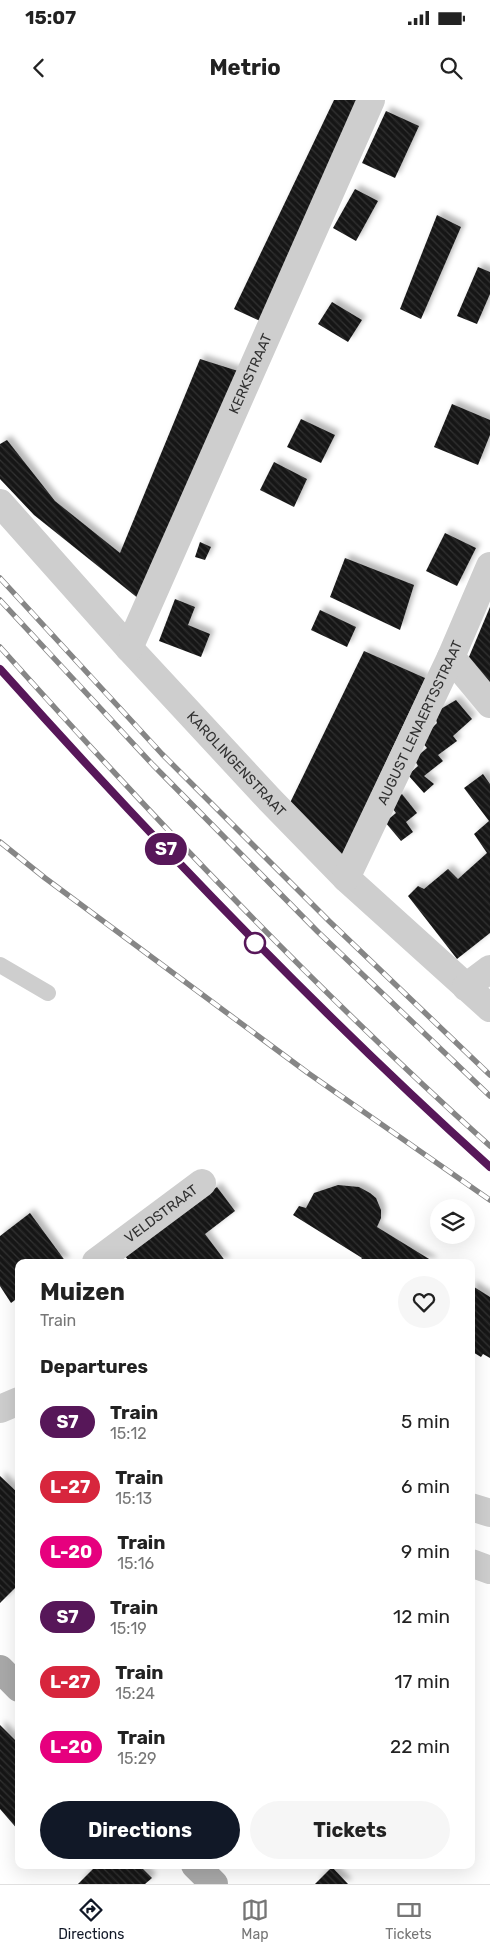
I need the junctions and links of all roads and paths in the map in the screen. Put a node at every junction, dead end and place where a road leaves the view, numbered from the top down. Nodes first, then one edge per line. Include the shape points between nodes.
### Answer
1 (371, 100) edge
2 (0, 503) edge
3 (490, 566) edge
4 (129, 648) junction
5 (451, 657) junction
6 (490, 704) edge
7 (346, 878) junction
8 (0, 965) edge
9 (490, 968) edge
10 (466, 987) junction
11 (48, 993) dead end
12 (490, 1008) edge
13 (202, 1183) dead end
14 (100, 1259) edge
15 (475, 1508) edge
16 (490, 1513) edge
17 (475, 1564) edge
18 (490, 1570) edge
19 (0, 1669) edge
20 (15, 1684) edge
21 (199, 1869) edge
22 (214, 1884) edge

1 - 4 street, KERKSTRAAT
2 - 4 street, KAROLINGENSTRAAT
3 - 5 street, AUGUST LENAERTSSTRAAT
4 - 7 street, KAROLINGENSTRAAT
5 - 6 street
5 - 7 street, AUGUST LENAERTSSTRAAT
7 - 10 street, KAROLINGENSTRAAT
8 - 11 lane
9 - 10 street
10 - 12 street, KAROLINGENSTRAAT
13 - 14 street, VELDSTRAAT
15 - 16 street
17 - 18 street
19 - 20 main road
21 - 22 main road

